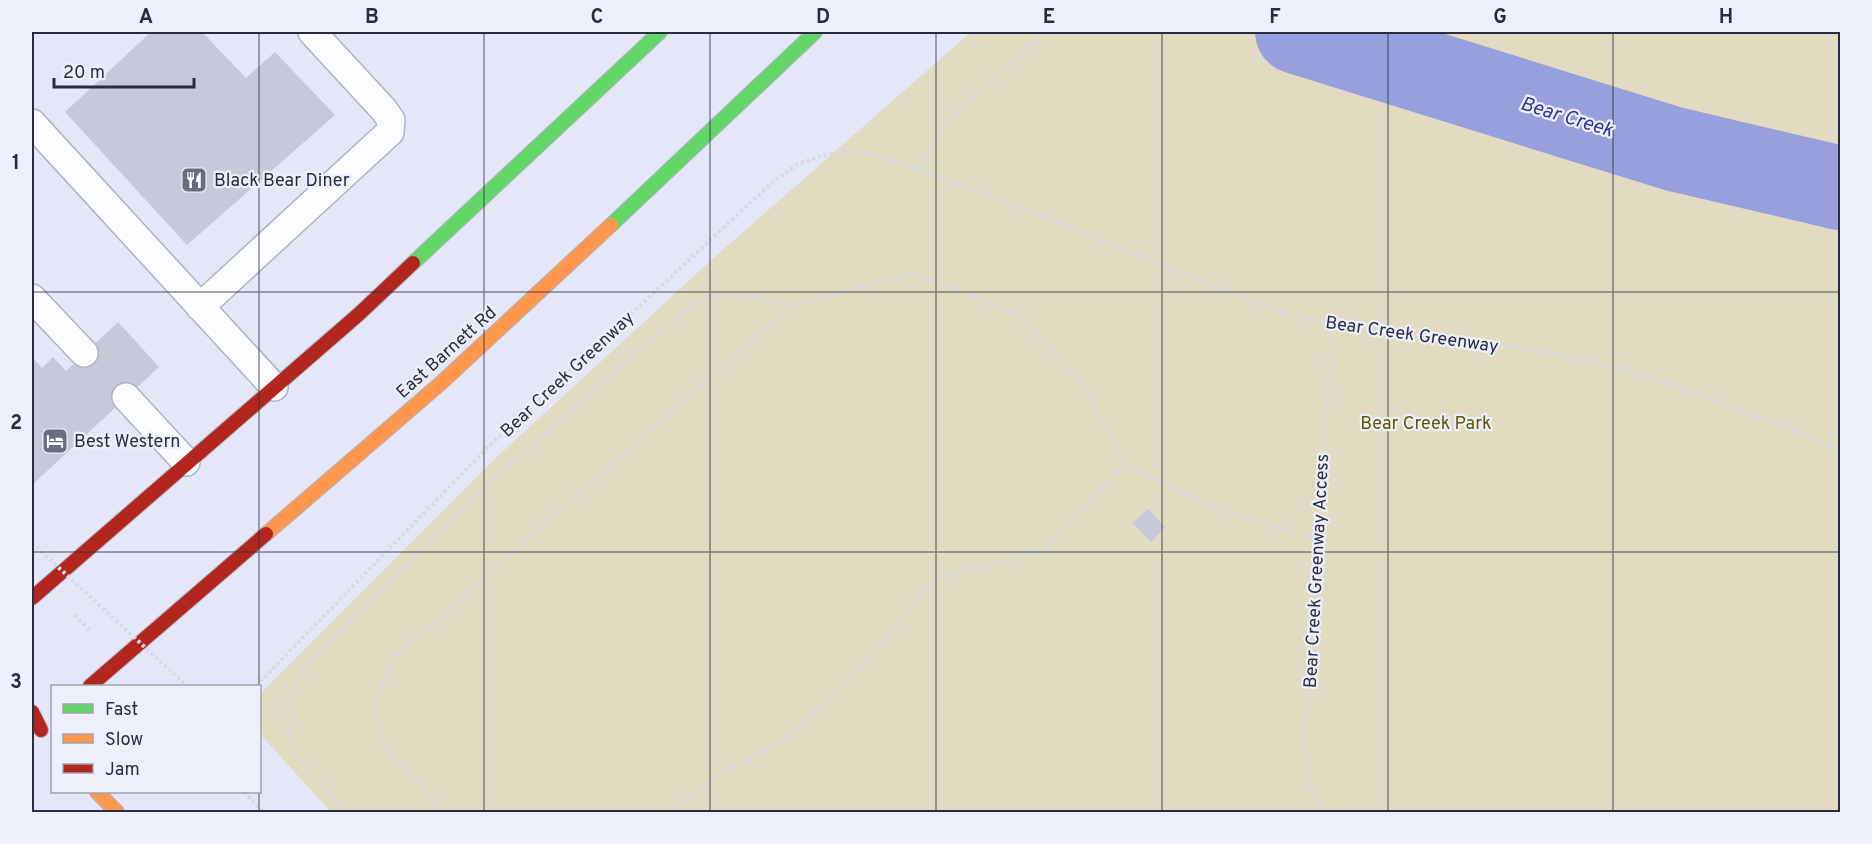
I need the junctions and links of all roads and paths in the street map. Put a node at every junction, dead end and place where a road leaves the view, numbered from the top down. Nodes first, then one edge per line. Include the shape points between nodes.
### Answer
1 (312, 32) edge
2 (660, 32) edge
3 (815, 32) edge
4 (1044, 32) edge
5 (32, 123) edge
6 (922, 170) junction
7 (32, 298) edge
8 (791, 306) junction
9 (200, 307) junction
10 (1331, 325) junction
11 (84, 353) dead end
12 (274, 387) junction
13 (126, 397) dead end
14 (1840, 450) edge
15 (186, 462) junction
16 (1125, 464) junction
17 (1318, 540) junction
18 (32, 543) edge
19 (46, 585) junction
20 (32, 598) edge
21 (118, 661) junction
22 (92, 685) edge
23 (185, 685) edge
24 (258, 685) edge
25 (32, 712) edge
26 (51, 721) edge
27 (35, 732) edge
28 (51, 742) edge
29 (98, 793) edge
30 (245, 793) edge
31 (117, 813) edge
32 (263, 813) edge
33 (347, 813) edge
34 (446, 813) edge
35 (670, 813) edge
36 (1324, 813) edge

1 - 9 lane via 384,110 391,120 390,132
2 - 12 main road via 358,314
3 - 21 main road, East Barnett Rd via 482,345
4 - 6 path via 946,123
5 - 9 lane
6 - 10 path, Bear Creek Greenway via 1234,294
6 - 24 path, Bear Creek Greenway via 862,152 832,154 796,165 774,181 490,445
7 - 11 lane
8 - 16 path via 913,273 1020,316 1081,381
8 - 33 path via 742,296 715,296 694,303 502,472 309,662 289,699 288,734 299,761
8 - 34 path via 394,658 375,701 382,743
9 - 12 lane
10 - 14 path, Bear Creek Greenway via 1584,359 1646,375
10 - 17 path, Bear Creek Greenway Access
12 - 15 main road
13 - 15 lane
15 - 19 main road
16 - 17 path via 1202,504
16 - 35 path via 1043,551 937,578 847,682 785,740 722,773
17 - 36 path, Bear Creek Greenway Access via 1305,729 1308,780
18 - 23 path, bridge
19 - 20 main road
19 - 21 path
21 - 22 main road, East Barnett Rd
25 - 27 main road
26 - 27 main road
27 - 28 main road
29 - 31 main road
30 - 32 path

